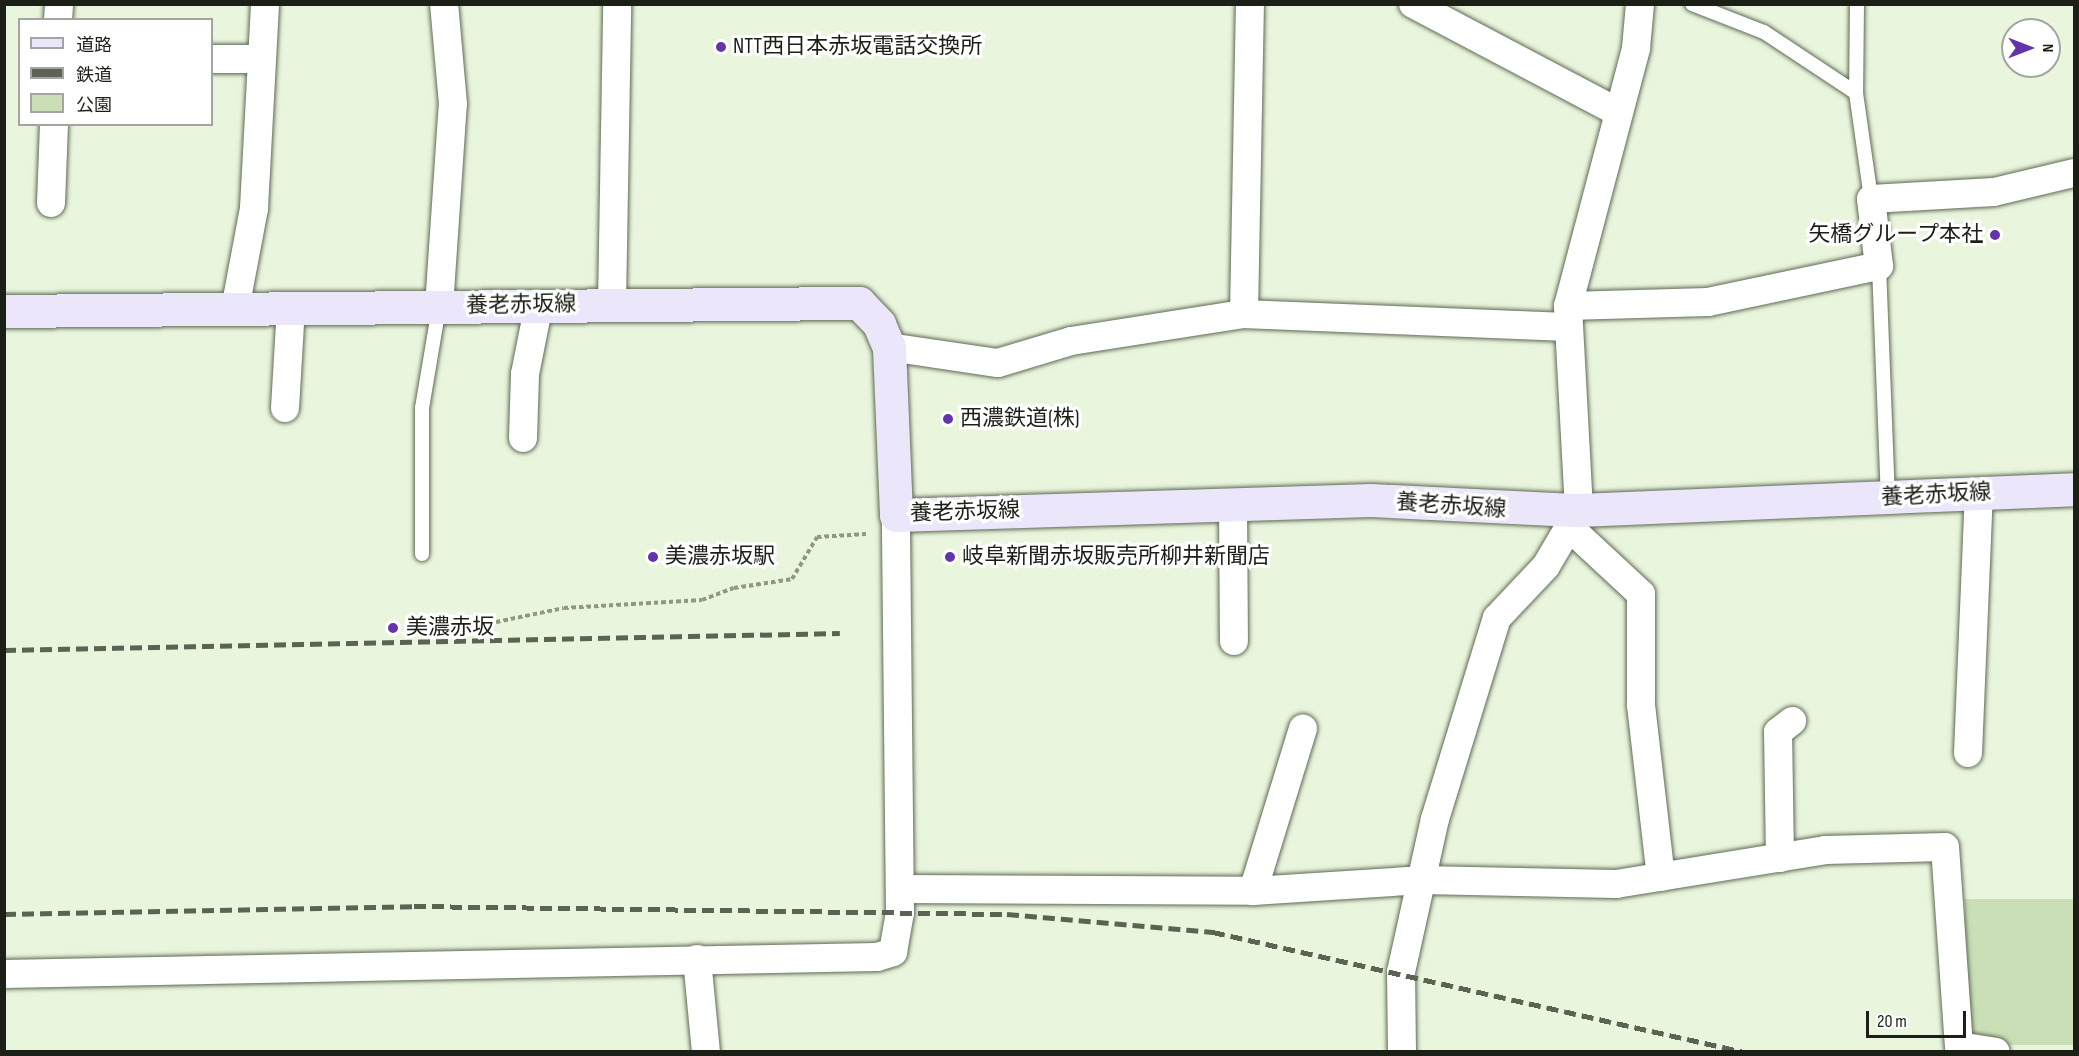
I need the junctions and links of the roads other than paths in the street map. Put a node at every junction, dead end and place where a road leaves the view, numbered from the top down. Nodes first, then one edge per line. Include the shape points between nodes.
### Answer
1 (265, 4) edge
2 (444, 4) edge
3 (617, 4) edge
4 (1250, 4) edge
5 (1413, 4) edge
6 (1640, 4) edge
7 (1692, 4) edge
8 (1857, 4) edge
9 (213, 59) edge
10 (262, 59) junction
11 (1856, 93) junction
12 (1616, 111) junction
13 (54, 126) edge
14 (2074, 173) edge
15 (1871, 199) junction
16 (51, 203) dead end
17 (1879, 266) junction
18 (539, 304) junction
19 (612, 304) junction
20 (439, 307) junction
21 (291, 308) junction
22 (235, 309) junction
23 (4, 311) edge
24 (1244, 314) junction
25 (1567, 316) junction
26 (889, 347) junction
27 (285, 408) dead end
28 (523, 438) dead end
29 (2074, 489) edge
30 (1979, 493) junction
31 (1888, 497) junction
32 (1233, 505) junction
33 (896, 514) junction
34 (1575, 519) junction
35 (422, 555) dead end
36 (1233, 641) dead end
37 (1792, 721) dead end
38 (1303, 728) dead end
39 (1968, 753) dead end
40 (1780, 858) junction
41 (1661, 877) junction
42 (1421, 880) junction
43 (900, 889) junction
44 (1253, 891) junction
45 (697, 959) junction
46 (4, 974) edge
47 (706, 1052) edge
48 (1402, 1052) edge
49 (1996, 1052) edge

1 - 10 street
2 - 20 street via 453,104
3 - 19 street
4 - 24 street
5 - 12 street
6 - 12 street via 1636,48
7 - 11 lane via 1764,32
8 - 11 lane
9 - 10 street
10 - 22 street via 254,208
11 - 15 lane
12 - 25 street
13 - 16 street
14 - 15 street via 1994,192
15 - 17 street
17 - 25 street via 1708,302
17 - 31 lane
18 - 19 main road, 養老赤坂線
18 - 20 main road, 養老赤坂線
18 - 28 street via 525,374
19 - 26 main road, 養老赤坂線 via 859,303 879,324
20 - 21 main road, 養老赤坂線
20 - 35 lane via 422,408
21 - 22 main road, 養老赤坂線
21 - 27 street
22 - 23 main road, 養老赤坂線
24 - 25 street
24 - 26 street via 1071,341 998,363
25 - 34 street via 1580,448
26 - 33 main road, 養老赤坂線
29 - 30 main road, 養老赤坂線
30 - 31 main road, 養老赤坂線
30 - 39 street
31 - 34 main road, 養老赤坂線
32 - 33 main road, 養老赤坂線
32 - 34 main road, 養老赤坂線 via 1371,501
32 - 36 street
33 - 43 street
34 - 41 street via 1641,594 1641,705
34 - 42 street via 1546,566 1497,618 1435,819
37 - 40 street via 1778,732
38 - 44 street
40 - 41 street
40 - 49 street via 1825,850 1945,847 1959,1046
41 - 42 street via 1616,884
42 - 44 street
42 - 48 street via 1401,972
43 - 44 street
43 - 45 street via 899,937 893,952 877,957
45 - 46 street
45 - 47 street

